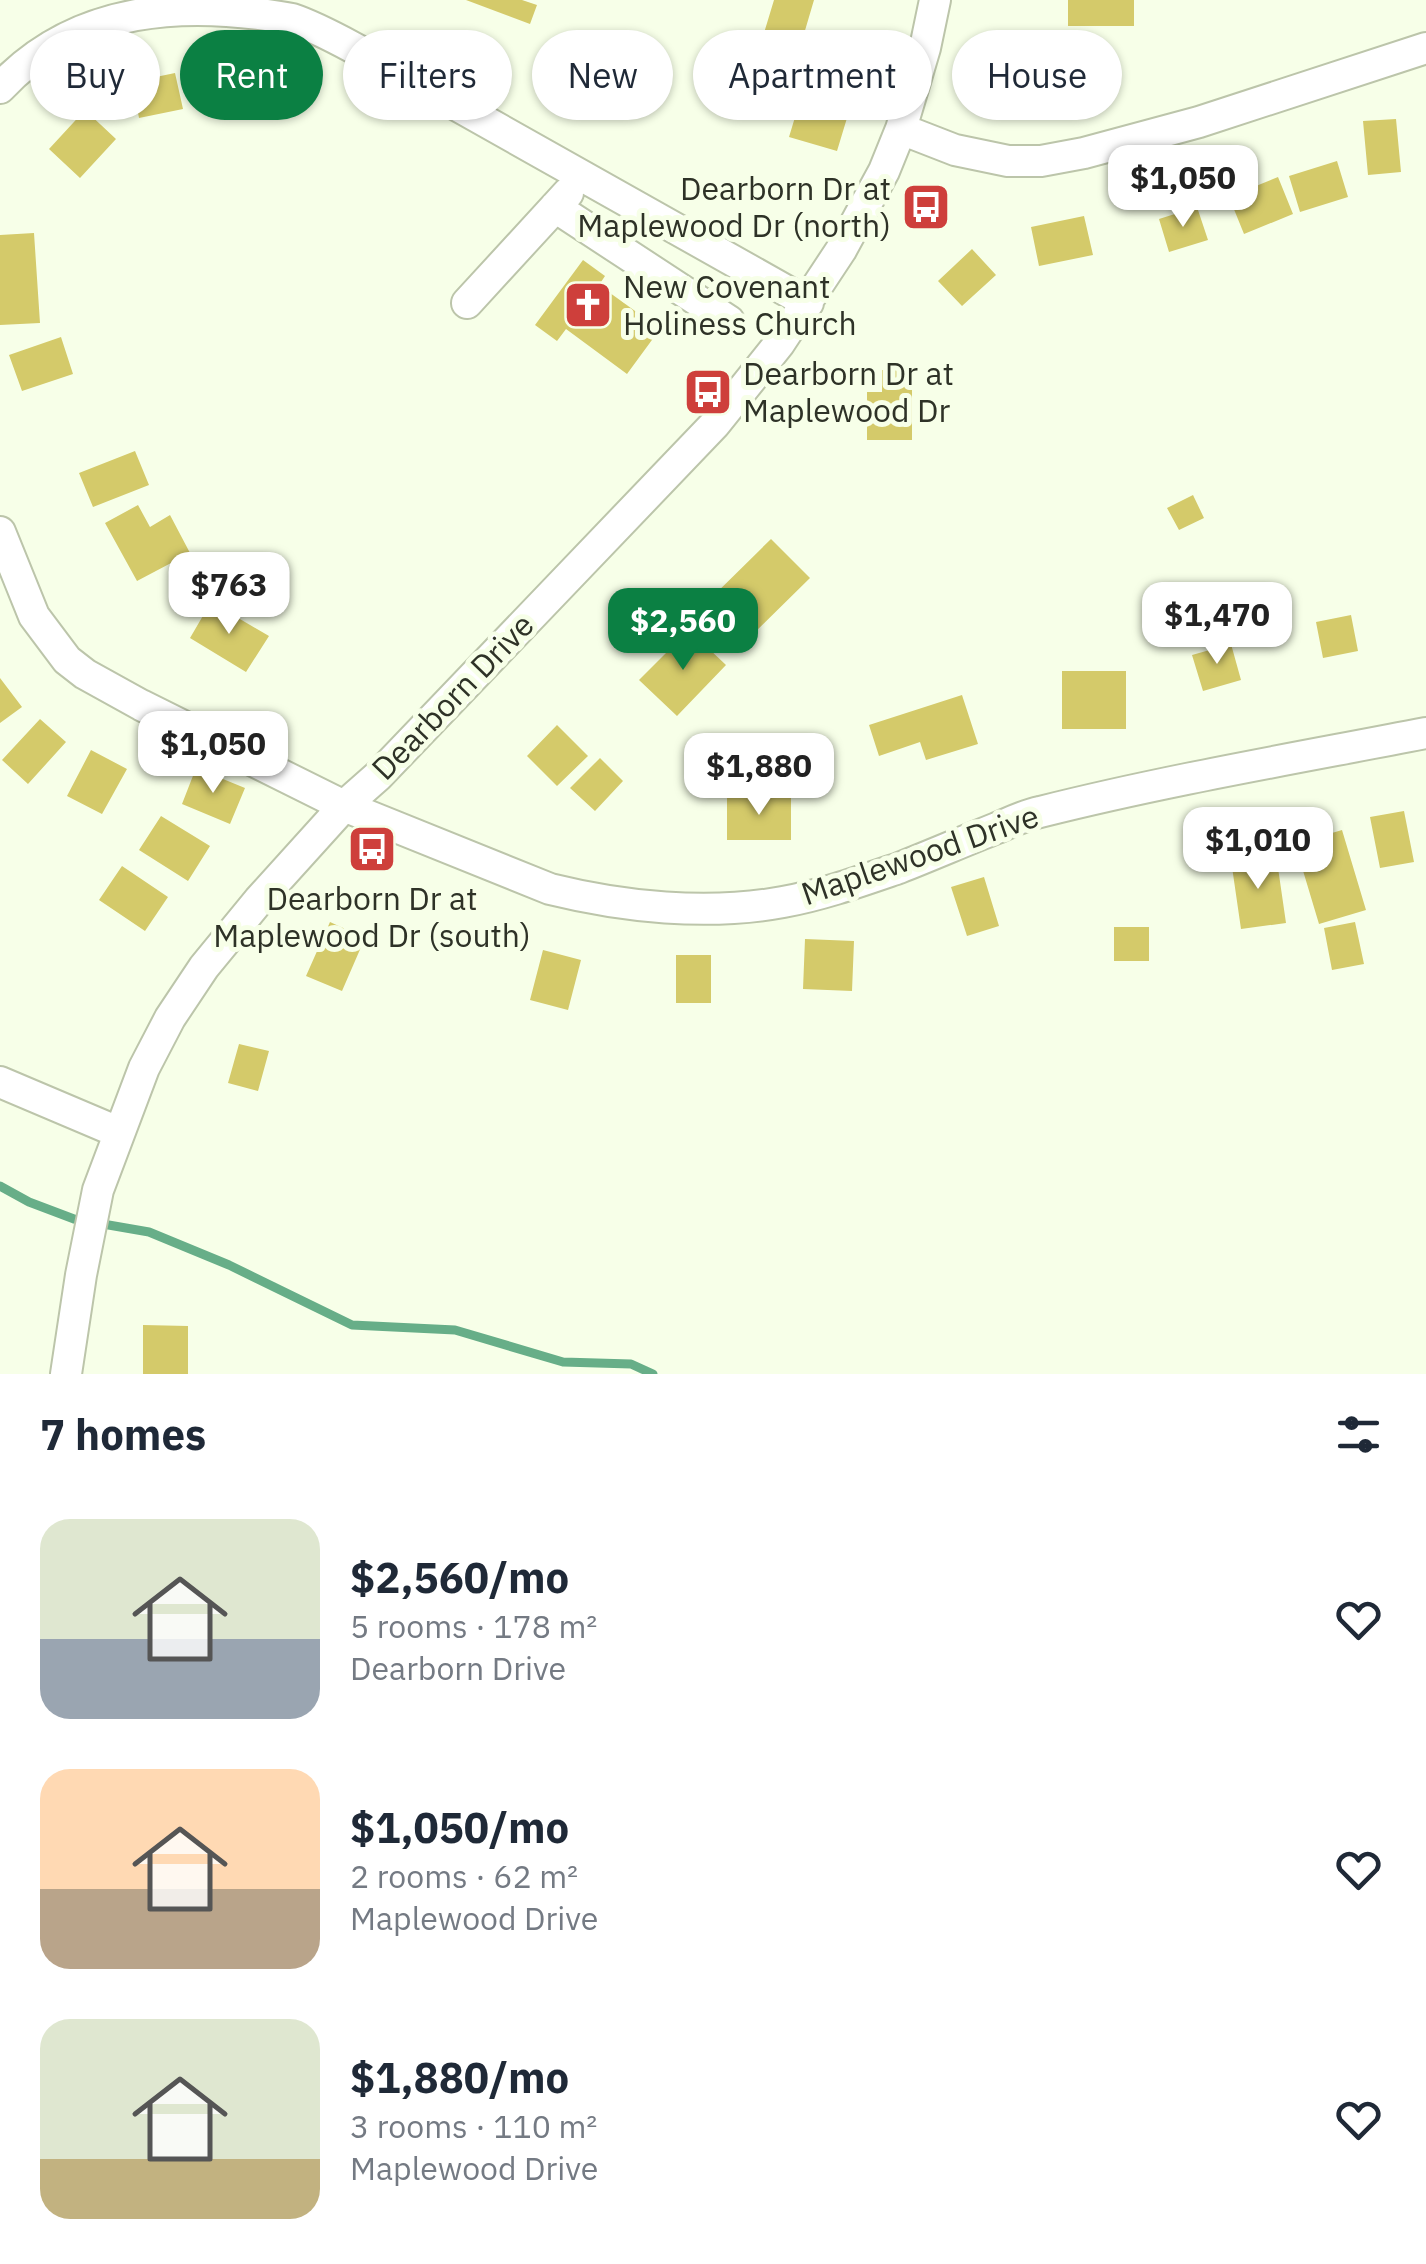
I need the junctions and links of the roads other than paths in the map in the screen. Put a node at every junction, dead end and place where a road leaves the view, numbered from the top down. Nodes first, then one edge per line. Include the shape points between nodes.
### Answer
1 (935, 0) edge
2 (1426, 48) edge
3 (0, 88) edge
4 (901, 130) junction
5 (584, 176) junction
6 (555, 207) junction
7 (671, 225) junction
8 (641, 263) junction
9 (467, 302) dead end
10 (808, 302) junction
11 (729, 321) dead end
12 (0, 532) edge
13 (1426, 734) edge
14 (344, 806) junction
15 (0, 1082) edge
16 (118, 1132) junction
17 (66, 1374) edge

1 - 4 street, Dearborn Drive
2 - 4 street via 1199,122 1041,160 955,150
3 - 5 street via 52,42 80,28 156,5 226,5 319,30
4 - 10 street, Dearborn Drive
5 - 6 street
5 - 7 street
6 - 8 street
6 - 9 street
7 - 8 street
7 - 10 street
8 - 11 street
10 - 14 street, Dearborn Drive via 716,424
12 - 14 street, Maplewood Drive via 34,616 67,660 141,705
13 - 14 street, Maplewood Drive via 1035,813 850,885 757,906 682,908 584,898
14 - 16 street, Dearborn Drive via 204,967 170,1018
15 - 16 street
16 - 17 street, Dearborn Drive via 98,1190

